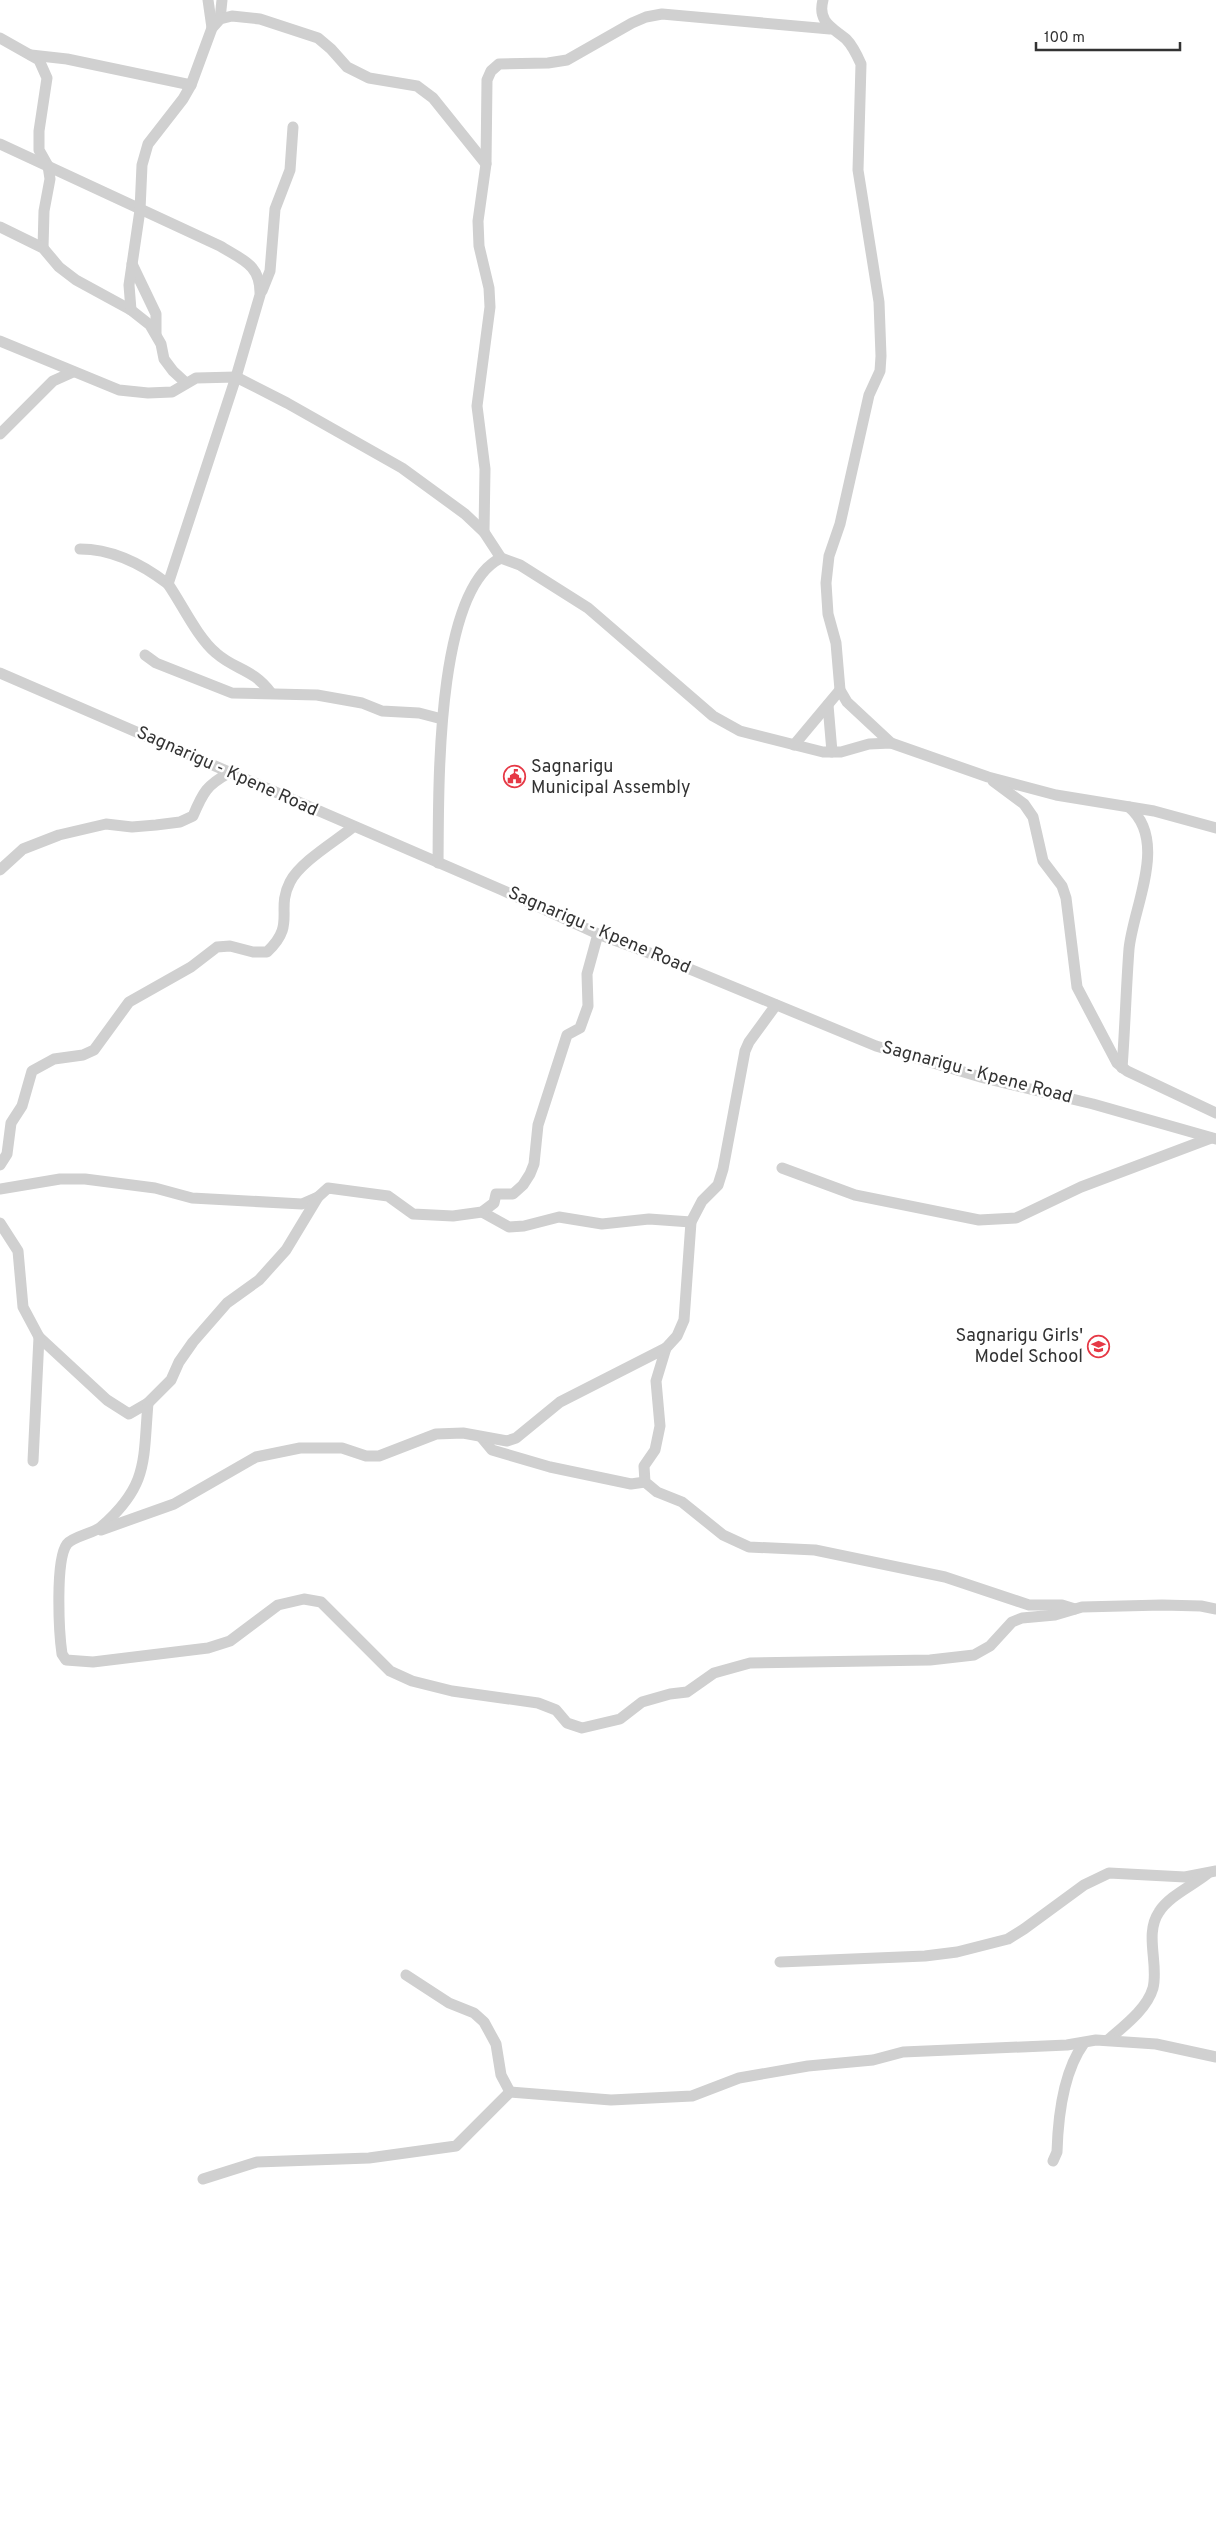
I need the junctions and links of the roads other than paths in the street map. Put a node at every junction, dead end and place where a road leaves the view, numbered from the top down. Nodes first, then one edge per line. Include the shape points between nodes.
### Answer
1 (208, 0) edge
2 (222, 0) edge
3 (823, 0) edge
4 (216, 24) junction
5 (830, 29) junction
6 (0, 38) edge
7 (30, 55) junction
8 (191, 85) junction
9 (293, 127) dead end
10 (0, 144) edge
11 (486, 164) junction
12 (48, 166) junction
13 (140, 210) junction
14 (0, 227) edge
15 (43, 248) junction
16 (131, 262) junction
17 (260, 295) junction
18 (131, 310) junction
19 (156, 334) junction
20 (0, 342) edge
21 (73, 372) junction
22 (236, 377) junction
23 (186, 383) junction
24 (0, 434) edge
25 (484, 532) junction
26 (80, 549) dead end
27 (501, 558) junction
28 (168, 584) junction
29 (145, 655) dead end
30 (0, 673) edge
31 (840, 690) junction
32 (271, 693) junction
33 (828, 705) junction
34 (442, 719) junction
35 (890, 743) junction
36 (794, 745) junction
37 (832, 752) junction
38 (230, 773) junction
39 (988, 777) junction
40 (1129, 807) junction
41 (353, 827) junction
42 (1216, 828) edge
43 (438, 863) junction
44 (0, 870) edge
45 (598, 934) junction
46 (776, 1005) junction
47 (1122, 1068) junction
48 (1216, 1113) edge
49 (1213, 1138) edge
50 (0, 1166) edge
51 (782, 1168) dead end
52 (0, 1189) edge
53 (318, 1197) junction
54 (482, 1212) junction
55 (691, 1222) junction
56 (0, 1223) edge
57 (39, 1337) junction
58 (666, 1348) junction
59 (148, 1403) junction
60 (482, 1438) junction
61 (34, 1461) dead end
62 (645, 1482) junction
63 (95, 1532) junction
64 (1075, 1609) junction
65 (1216, 1609) edge
66 (1212, 1872) edge
67 (780, 1962) dead end
68 (406, 1975) dead end
69 (1108, 2040) junction
70 (1084, 2043) junction
71 (1216, 2057) edge
72 (510, 2092) junction
73 (1053, 2161) dead end
74 (203, 2179) dead end

1 - 4 street
2 - 4 street
3 - 5 street via 824,16
4 - 8 street
4 - 11 street via 232,16 268,22 318,38 347,67 369,78 417,86 434,98
5 - 11 street via 662,14 632,23 567,60 499,64 487,80
5 - 31 street via 846,39 861,64 858,170 879,302 881,356 880,371 870,395 840,524 829,556 826,583 828,614 836,643
6 - 7 street
7 - 8 street via 66,59
7 - 12 street via 44,68 47,78 39,150
8 - 13 street via 148,144 142,165
9 - 17 street via 290,170 275,209 270,271
10 - 12 street
11 - 25 street via 478,220 479,246 490,307 477,406 486,470
12 - 13 street
12 - 15 street via 50,179 44,212
13 - 16 street
13 - 17 street via 220,246 250,264 260,282
14 - 15 street
15 - 18 street via 59,267 76,280
16 - 18 street via 128,285
16 - 19 street via 156,314
17 - 22 street
18 - 19 street
19 - 23 street via 164,359
20 - 21 street
21 - 23 street via 119,390 148,393 172,392
21 - 24 street via 53,381
22 - 23 street via 196,378
22 - 25 street via 402,468
22 - 28 street
25 - 27 street
26 - 28 street via 97,549 140,564
27 - 34 street via 489,564 462,614 449,666
27 - 36 street via 520,565 588,608 713,716 740,731
28 - 32 street via 200,636 216,654 262,680
29 - 32 street via 232,693
30 - 38 street, Sagnarigu - Kpene Road
31 - 33 street
31 - 35 street via 847,702
32 - 34 street via 317,694 362,703 382,711 419,712
33 - 36 street
33 - 37 street
34 - 43 street
35 - 37 street
35 - 39 street
36 - 37 street
38 - 41 street, Sagnarigu - Kpene Road
38 - 44 street via 210,784 193,816 180,822 132,827 106,824 59,835 23,849
39 - 40 street via 1056,795
39 - 47 street via 1024,804 1033,816 1043,861 1062,886 1066,898 1077,987
40 - 42 street
40 - 47 street via 1138,815 1144,828 1147,868 1130,937
41 - 43 street, Sagnarigu - Kpene Road
41 - 50 street via 307,863 290,881 285,897 284,931 267,952 217,947 191,967 128,1002 94,1050 54,1059 32,1071 22,1106 11,1123 7,1154
43 - 45 street, Sagnarigu - Kpene Road
45 - 46 street, Sagnarigu - Kpene Road
45 - 54 street via 586,974 588,1006 580,1028 567,1035 538,1124 534,1164 524,1185 513,1194 496,1194 494,1203
46 - 49 street, Sagnarigu - Kpene Road via 876,1046
46 - 55 street via 745,1051 718,1185 702,1200
47 - 48 street
49 - 51 street via 1081,1187 1016,1218 979,1220 855,1195
52 - 53 street via 60,1179 85,1179 155,1188 192,1198 302,1204
53 - 54 street via 328,1188 341,1188 388,1196 413,1214 453,1216
53 - 59 street via 286,1250 259,1280 227,1303 178,1362 171,1380
54 - 55 street via 509,1227 559,1217 602,1224 649,1218
55 - 58 street via 684,1320 677,1336
56 - 57 street via 18,1251 23,1307
57 - 59 street via 120,1410 129,1414
57 - 61 street
58 - 60 street via 560,1402 516,1438 506,1441
58 - 62 street via 656,1382 660,1426 655,1450 644,1466
59 - 63 street via 144,1456 137,1486
60 - 62 street via 492,1450 550,1466 631,1484
60 - 63 street via 463,1433 436,1434 379,1456 366,1456 342,1448 300,1448 270,1453 256,1457 174,1504
62 - 64 street via 657,1492 682,1502 723,1535 749,1547 815,1550 945,1577 1029,1605 1062,1605
63 - 64 street via 68,1543 63,1553 59,1621 62,1654 66,1660 93,1662 208,1648 230,1641 278,1605 304,1599 322,1602 390,1670 412,1681 452,1691 538,1702 556,1710 567,1723 582,1728 620,1719 642,1702 687,1692 714,1673 750,1663 930,1660 974,1655 990,1646 1012,1622
64 - 65 street via 1162,1605
66 - 67 street via 1185,1877 1109,1874 1084,1885 1008,1939 966,1950 924,1956
66 - 69 street via 1158,1912 1152,1946 1152,1989 1143,2005
68 - 72 street via 449,2003 474,2013 484,2022 496,2044 501,2075
69 - 70 street
69 - 71 street via 1156,2044
70 - 72 street via 903,2052 873,2060 808,2066 739,2078 692,2096 611,2100
70 - 73 street via 1075,2058 1066,2086
72 - 74 street via 456,2146 359,2159 257,2162

